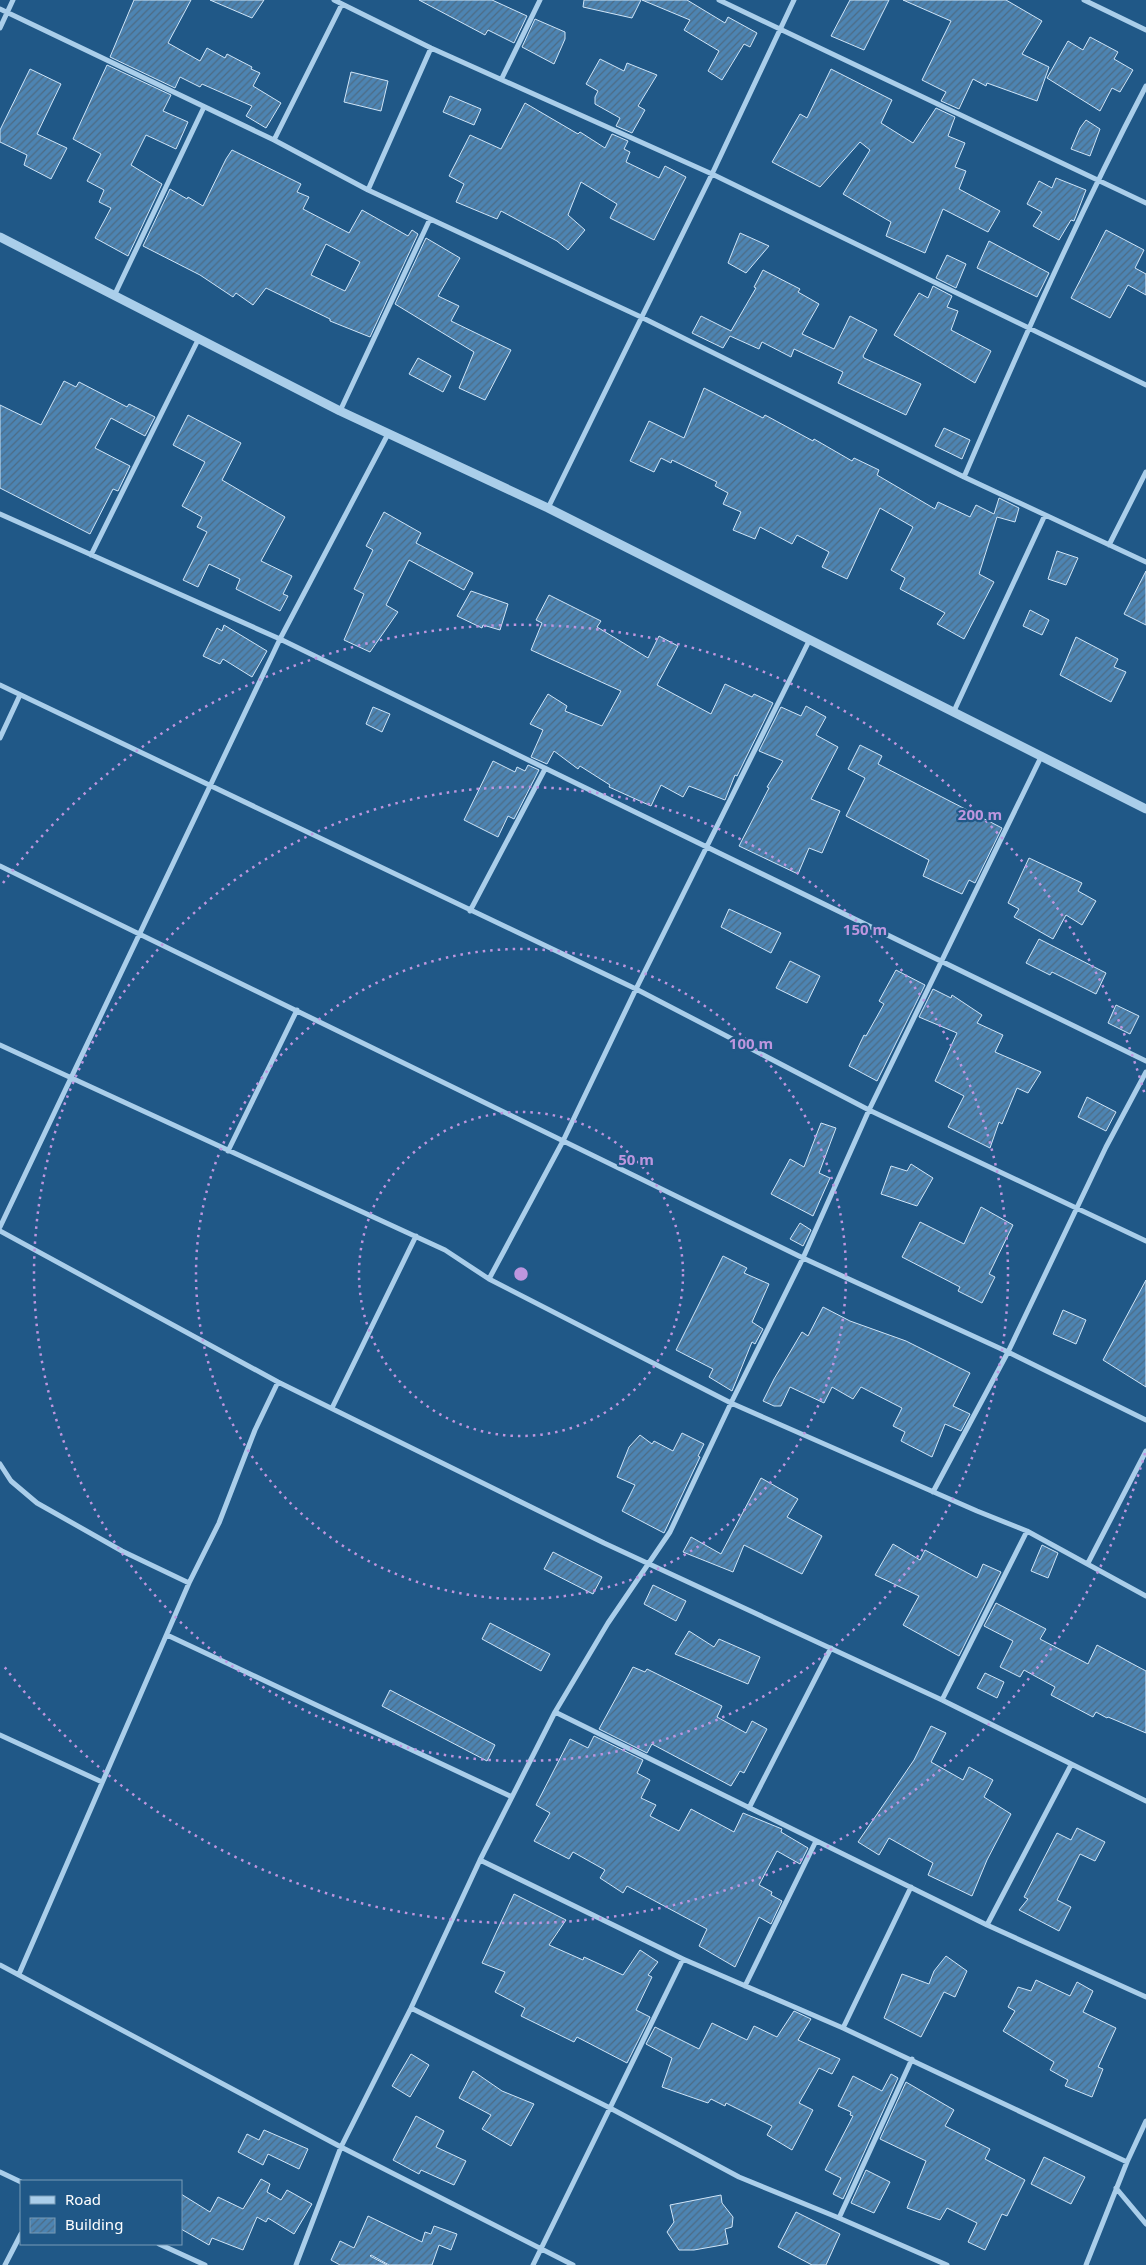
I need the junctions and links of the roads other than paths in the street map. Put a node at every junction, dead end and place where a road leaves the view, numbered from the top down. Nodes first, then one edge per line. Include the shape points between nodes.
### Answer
1 (13, 0) edge
2 (334, 0) edge
3 (540, 0) edge
4 (719, 0) edge
5 (794, 0) edge
6 (1084, 0) edge
7 (342, 4) junction
8 (0, 9) edge
9 (7, 12) junction
10 (0, 28) edge
11 (780, 28) junction
12 (1146, 30) edge
13 (431, 48) junction
14 (502, 78) junction
15 (1146, 86) edge
16 (204, 107) junction
17 (274, 140) junction
18 (712, 174) junction
19 (1097, 180) junction
20 (368, 190) junction
21 (1146, 203) edge
22 (430, 219) junction
23 (0, 237) edge
24 (114, 297) junction
25 (641, 317) junction
26 (1027, 328) junction
27 (198, 340) junction
28 (1146, 385) edge
29 (340, 411) junction
30 (388, 434) junction
31 (1146, 472) edge
32 (964, 477) junction
33 (548, 508) junction
34 (0, 514) edge
35 (1045, 515) junction
36 (1110, 545) junction
37 (91, 555) junction
38 (1146, 562) edge
39 (280, 639) junction
40 (809, 641) junction
41 (0, 685) edge
42 (20, 695) junction
43 (954, 711) junction
44 (0, 738) edge
45 (1042, 755) junction
46 (545, 769) junction
47 (211, 787) junction
48 (1146, 808) edge
49 (706, 848) junction
50 (0, 866) edge
51 (470, 911) junction
52 (139, 933) junction
53 (942, 962) junction
54 (636, 989) junction
55 (297, 1010) junction
56 (0, 1045) edge
57 (1146, 1061) edge
58 (1146, 1072) edge
59 (69, 1078) junction
60 (869, 1110) junction
61 (563, 1141) junction
62 (228, 1151) junction
63 (1076, 1209) junction
64 (0, 1227) edge
65 (0, 1231) edge
66 (416, 1236) junction
67 (1146, 1242) edge
68 (803, 1258) junction
69 (489, 1279) junction
70 (1008, 1352) junction
71 (278, 1382) junction
72 (731, 1402) junction
73 (332, 1408) junction
74 (1146, 1420) edge
75 (1146, 1451) edge
76 (0, 1464) edge
77 (933, 1492) junction
78 (1027, 1531) junction
79 (650, 1563) junction
80 (1088, 1563) junction
81 (189, 1583) junction
82 (1146, 1596) edge
83 (167, 1635) junction
84 (831, 1648) junction
85 (942, 1700) junction
86 (555, 1712) junction
87 (0, 1735) edge
88 (1071, 1765) junction
89 (102, 1782) junction
90 (512, 1797) junction
91 (1146, 1801) edge
92 (749, 1808) junction
93 (816, 1841) junction
94 (480, 1860) junction
95 (911, 1887) junction
96 (987, 1925) junction
97 (683, 1959) junction
98 (0, 1965) edge
99 (19, 1974) junction
100 (745, 1986) junction
101 (1146, 1997) edge
102 (411, 2008) junction
103 (843, 2028) junction
104 (912, 2059) junction
105 (610, 2108) junction
106 (1146, 2121) edge
107 (341, 2147) junction
108 (1127, 2162) junction
109 (0, 2172) edge
110 (20, 2182) edge
111 (1116, 2188) junction
112 (839, 2218) junction
113 (1146, 2224) edge
114 (20, 2236) edge
115 (161, 2245) edge
116 (540, 2249) junction
117 (5, 2265) edge
118 (206, 2265) edge
119 (296, 2265) edge
120 (533, 2265) edge
121 (573, 2265) edge
122 (947, 2265) edge
123 (1086, 2265) edge

1 - 9 street
2 - 7 street
3 - 14 street
4 - 11 street
5 - 11 street
6 - 12 street
7 - 13 street
7 - 17 street
8 - 9 street
9 - 10 street
9 - 16 street
11 - 18 street
11 - 19 street
13 - 14 street
13 - 20 street
14 - 18 street
15 - 19 street
16 - 17 street
16 - 24 street
17 - 20 street
18 - 25 street
18 - 26 street
19 - 21 street
19 - 26 street
20 - 22 street
22 - 25 street
22 - 29 street
23 - 24 street
24 - 27 street
25 - 32 street
25 - 33 street
26 - 28 street
26 - 32 street
27 - 29 street
27 - 37 street
29 - 30 street
30 - 33 street
30 - 39 street
31 - 36 street
32 - 35 street
33 - 40 street
34 - 37 street
35 - 36 street
35 - 43 street
36 - 38 street
37 - 39 street
39 - 46 street
39 - 47 street
40 - 43 street
40 - 49 street
41 - 42 street
42 - 44 street
42 - 47 street
43 - 45 street
45 - 48 street
45 - 53 street
46 - 49 street
46 - 51 street
47 - 51 street
47 - 52 street
49 - 53 street
49 - 54 street
50 - 52 street
51 - 54 street
52 - 55 street
52 - 59 street
53 - 57 street
53 - 60 street
54 - 60 street
54 - 61 street
55 - 61 street
55 - 62 street
56 - 59 street
58 - 63 street
59 - 62 street
59 - 64 street
60 - 63 street
60 - 68 street
61 - 68 street
61 - 69 street
62 - 66 street
63 - 67 street
63 - 70 street
65 - 71 street
66 - 69 street via 445,1250
66 - 73 street
68 - 70 street
68 - 72 street
69 - 72 street
70 - 74 street
70 - 77 street
71 - 73 street
71 - 81 street via 255,1430 219,1523
72 - 77 street
72 - 79 street via 670,1532
73 - 79 street via 604,1544
75 - 80 street
76 - 81 street via 11,1481 37,1503 122,1551
77 - 78 street
78 - 80 street
78 - 85 street
79 - 84 street
79 - 86 street via 608,1623
80 - 82 street
81 - 83 street
83 - 89 street
83 - 90 street
84 - 85 street
84 - 92 street
85 - 88 street
86 - 90 street
86 - 92 street
87 - 89 street
88 - 91 street
88 - 96 street
89 - 99 street
90 - 94 street
92 - 93 street
93 - 95 street
93 - 100 street
94 - 97 street
94 - 102 street
95 - 96 street
95 - 103 street
96 - 101 street
97 - 100 street
97 - 105 street
98 - 99 street
99 - 107 street
100 - 103 street
102 - 105 street
102 - 107 street
103 - 104 street
104 - 108 street
104 - 112 street
105 - 112 street via 739,2177
105 - 116 street
106 - 108 street
107 - 116 street
107 - 119 street
108 - 111 street
109 - 110 street
111 - 113 street
111 - 123 street
112 - 122 street
114 - 117 street
115 - 118 street
116 - 120 street
116 - 121 street

